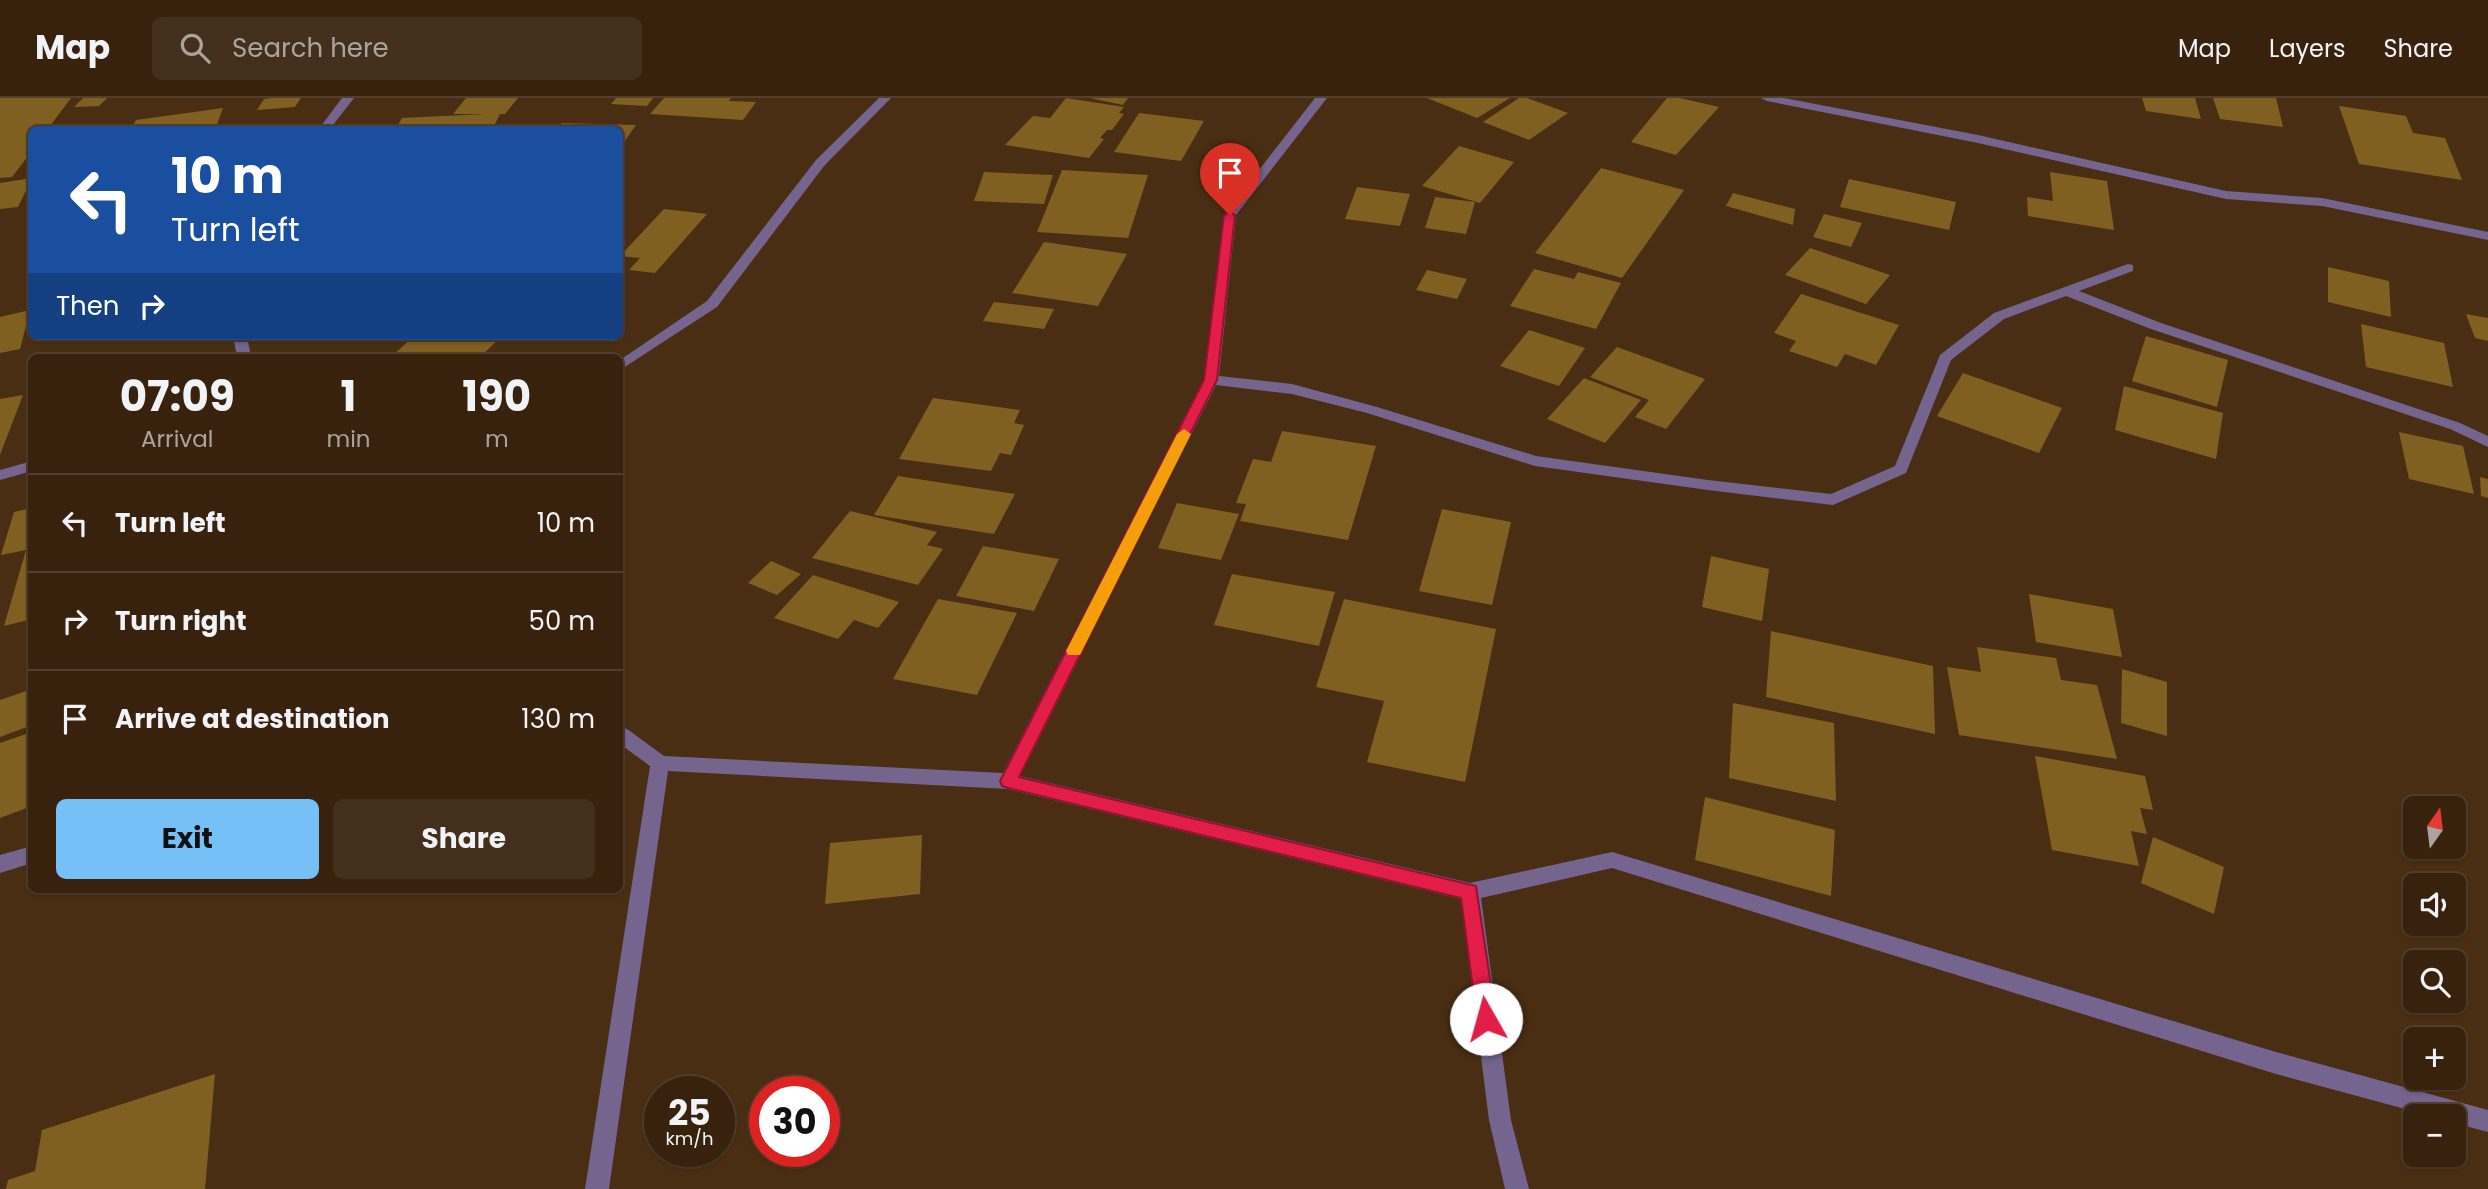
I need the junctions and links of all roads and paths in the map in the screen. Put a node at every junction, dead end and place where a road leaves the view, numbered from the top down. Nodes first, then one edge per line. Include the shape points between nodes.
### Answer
1 (348, 98) edge
2 (885, 98) edge
3 (1321, 98) edge
4 (1768, 98) edge
5 (326, 126) edge
6 (2488, 236) edge
7 (2128, 268) dead end
8 (2069, 292) junction
9 (623, 364) edge
10 (1211, 380) junction
11 (2488, 442) edge
12 (28, 467) edge
13 (0, 475) edge
14 (623, 736) edge
15 (660, 763) junction
16 (1008, 781) junction
17 (28, 855) edge
18 (0, 864) edge
19 (1470, 892) junction
20 (2488, 1121) edge
21 (597, 1189) edge
22 (1517, 1189) edge

1 - 5 street
2 - 9 street via 820,163 712,304
3 - 10 street via 1230,215
4 - 6 street via 2226,195 2322,202
7 - 8 street
8 - 10 street via 1999,316 1945,358 1901,469 1833,500 1535,461 1292,389
8 - 11 street via 2156,326 2455,426
10 - 16 street
12 - 13 street
14 - 15 street
15 - 16 street
15 - 21 street
16 - 19 street
17 - 18 street
19 - 20 street via 1612,860 2276,1063
19 - 22 street via 1500,1120

